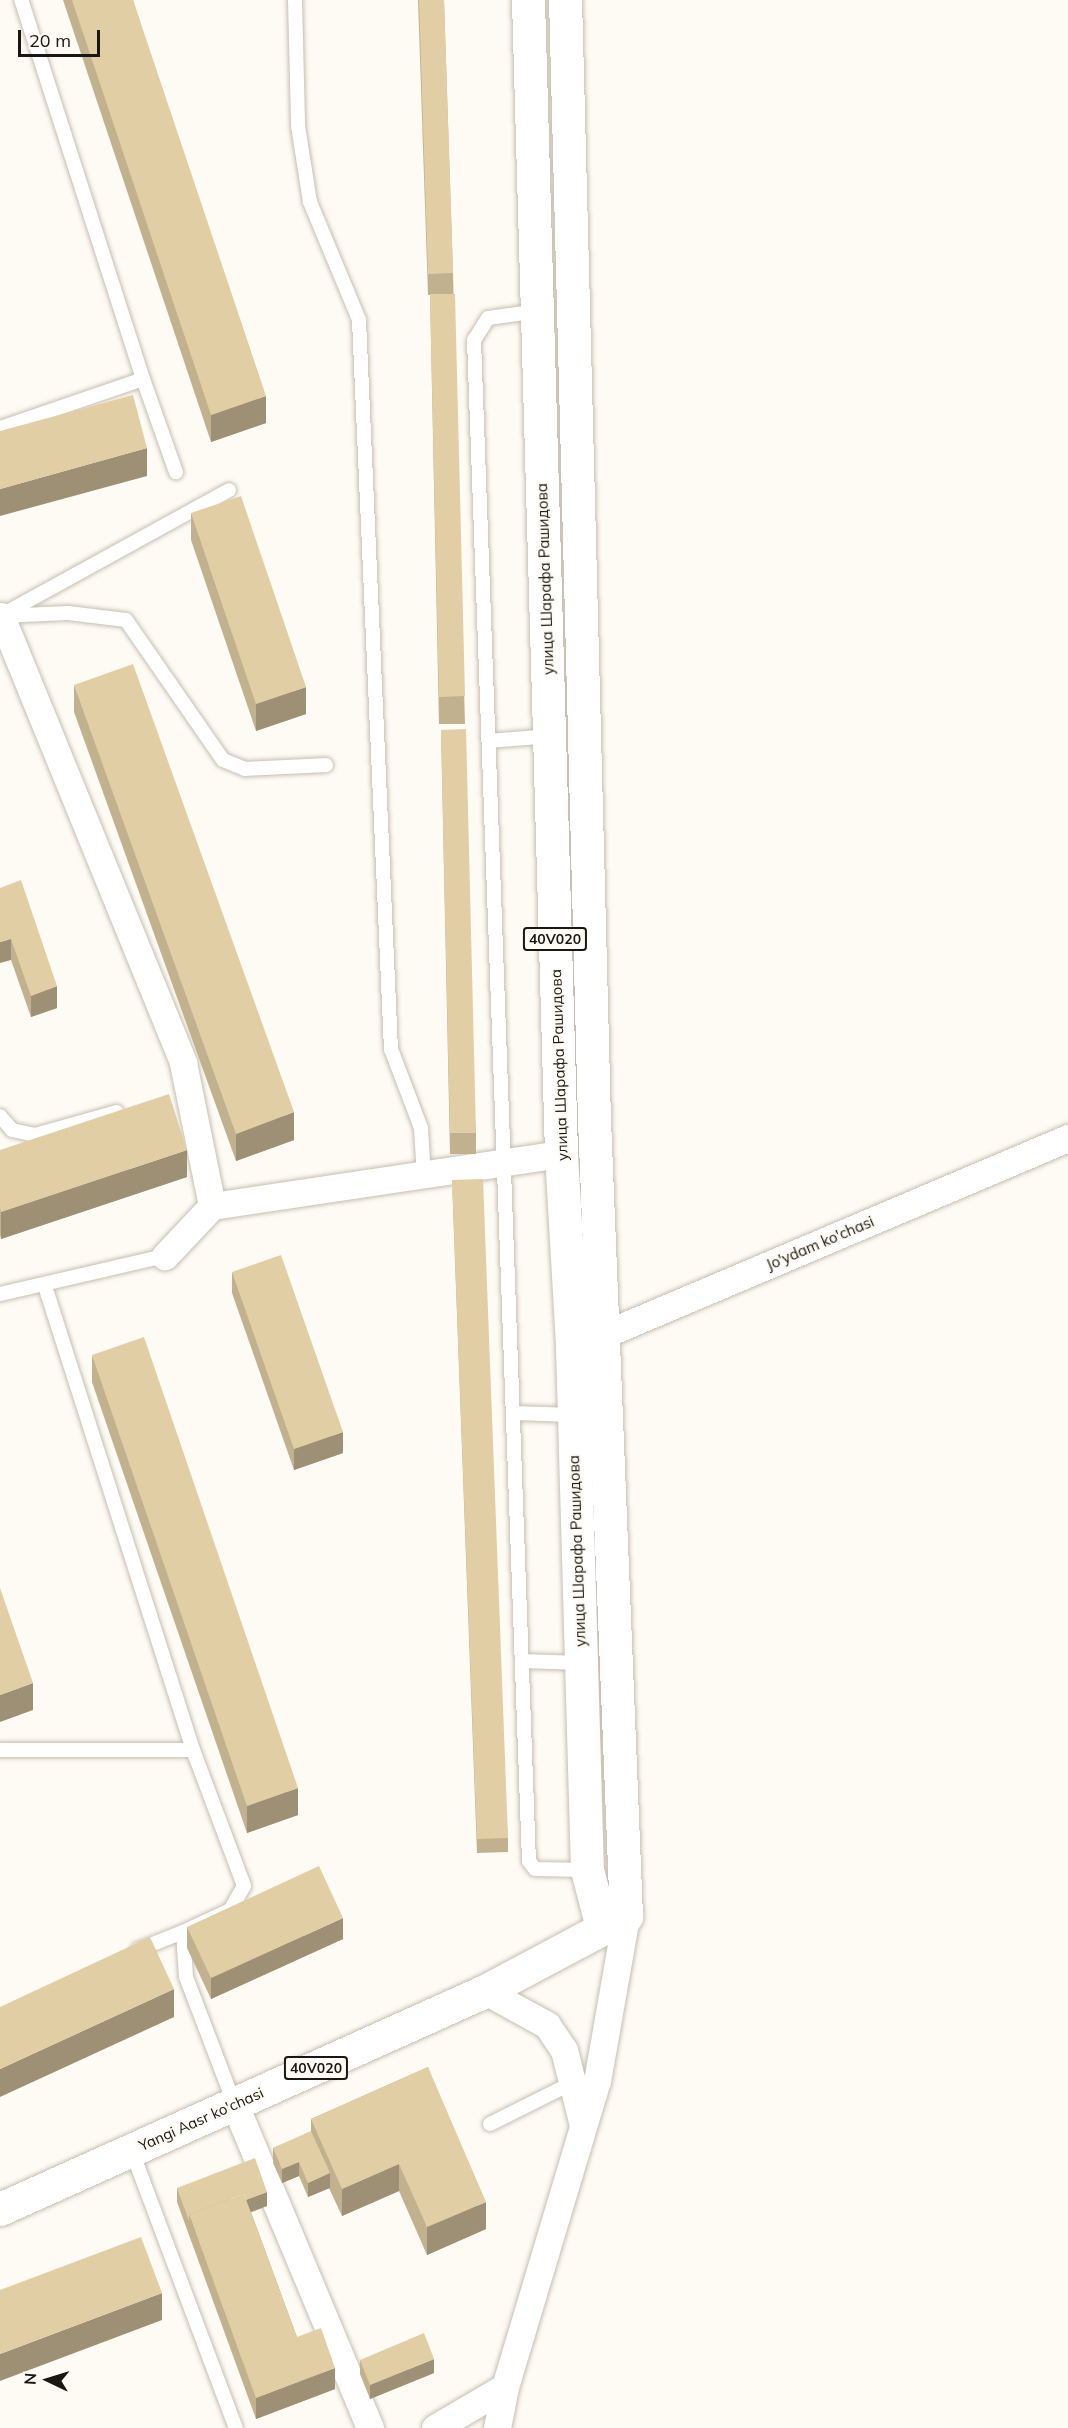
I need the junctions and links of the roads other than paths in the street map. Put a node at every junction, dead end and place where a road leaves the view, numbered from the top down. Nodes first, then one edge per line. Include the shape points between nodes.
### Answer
1 (21, 0) edge
2 (295, 0) edge
3 (528, 0) edge
4 (565, 0) edge
5 (575, 276) junction
6 (537, 278) junction
7 (538, 311) junction
8 (143, 379) junction
9 (0, 428) edge
10 (176, 472) dead end
11 (230, 490) dead end
12 (0, 616) edge
13 (550, 736) junction
14 (489, 741) junction
15 (326, 765) dead end
16 (134, 1108) edge
17 (0, 1116) edge
18 (1068, 1138) edge
19 (561, 1154) junction
20 (505, 1165) junction
21 (424, 1177) junction
22 (212, 1206) junction
23 (165, 1256) joint
24 (45, 1286) junction
25 (0, 1294) edge
26 (586, 1342) junction
27 (513, 1413) junction
28 (573, 1415) junction
29 (522, 1661) junction
30 (581, 1663) junction
31 (0, 1750) edge
32 (195, 1757) junction
33 (587, 1874) junction
34 (614, 1921) junction
35 (183, 1932) junction
36 (129, 1954) edge
37 (485, 1991) junction
38 (574, 2082) junction
39 (235, 2105) junction
40 (490, 2124) dead end
41 (584, 2131) junction
42 (131, 2150) junction
43 (0, 2209) edge
44 (505, 2387) junction
45 (236, 2428) edge
46 (370, 2428) edge
47 (435, 2428) edge
48 (497, 2428) edge

1 - 8 lane
2 - 21 lane via 298,126 310,202 359,320 391,1050 421,1128
3 - 6 main road, улица Шарафа Рашидова / 40V020
4 - 5 main road
5 - 6 main road
5 - 26 main road
6 - 7 main road, улица Шарафа Рашидова / 40V020
7 - 13 main road, улица Шарафа Рашидова / 40V020
7 - 14 lane via 488,318 474,340
8 - 9 lane
8 - 10 lane
11 - 12 lane
12 - 15 lane via 68,613 126,620 223,760 245,769
12 - 22 street via 183,1063 184,1094
13 - 14 lane
13 - 19 main road, улица Шарафа Рашидова / 40V020
14 - 20 lane
16 - 17 lane via 35,1136 12,1130
18 - 26 street, Jo'ydam ko'chasi
19 - 20 street
19 - 26 main road, улица Шарафа Рашидова / 40V020
20 - 21 street
20 - 27 lane
21 - 22 street
22 - 23 street
23 - 24 lane
24 - 25 lane
24 - 32 lane
26 - 28 main road, улица Шарафа Рашидова / 40V020
26 - 34 main road via 622,1878
27 - 28 lane
27 - 29 lane
28 - 30 main road, улица Шарафа Рашидова / 40V020
29 - 30 lane
29 - 33 lane via 529,1861 535,1869
30 - 33 main road, улица Шарафа Рашидова / 40V020
31 - 32 lane via 193,1750
32 - 35 lane via 244,1886 230,1910
33 - 34 main road, 40V020
34 - 37 main road, Yangi Aasr ko'chasi / 40V020
34 - 41 street via 610,2026
35 - 36 lane
35 - 39 lane via 186,1977
37 - 38 street via 547,2025 564,2050
37 - 39 main road, Yangi Aasr ko'chasi / 40V020
38 - 40 lane
38 - 41 street
39 - 42 main road, Yangi Aasr ko'chasi / 40V020
39 - 46 street
41 - 44 street
42 - 43 main road, Yangi Aasr ko'chasi / 40V020
42 - 45 lane
44 - 47 street
44 - 48 street

